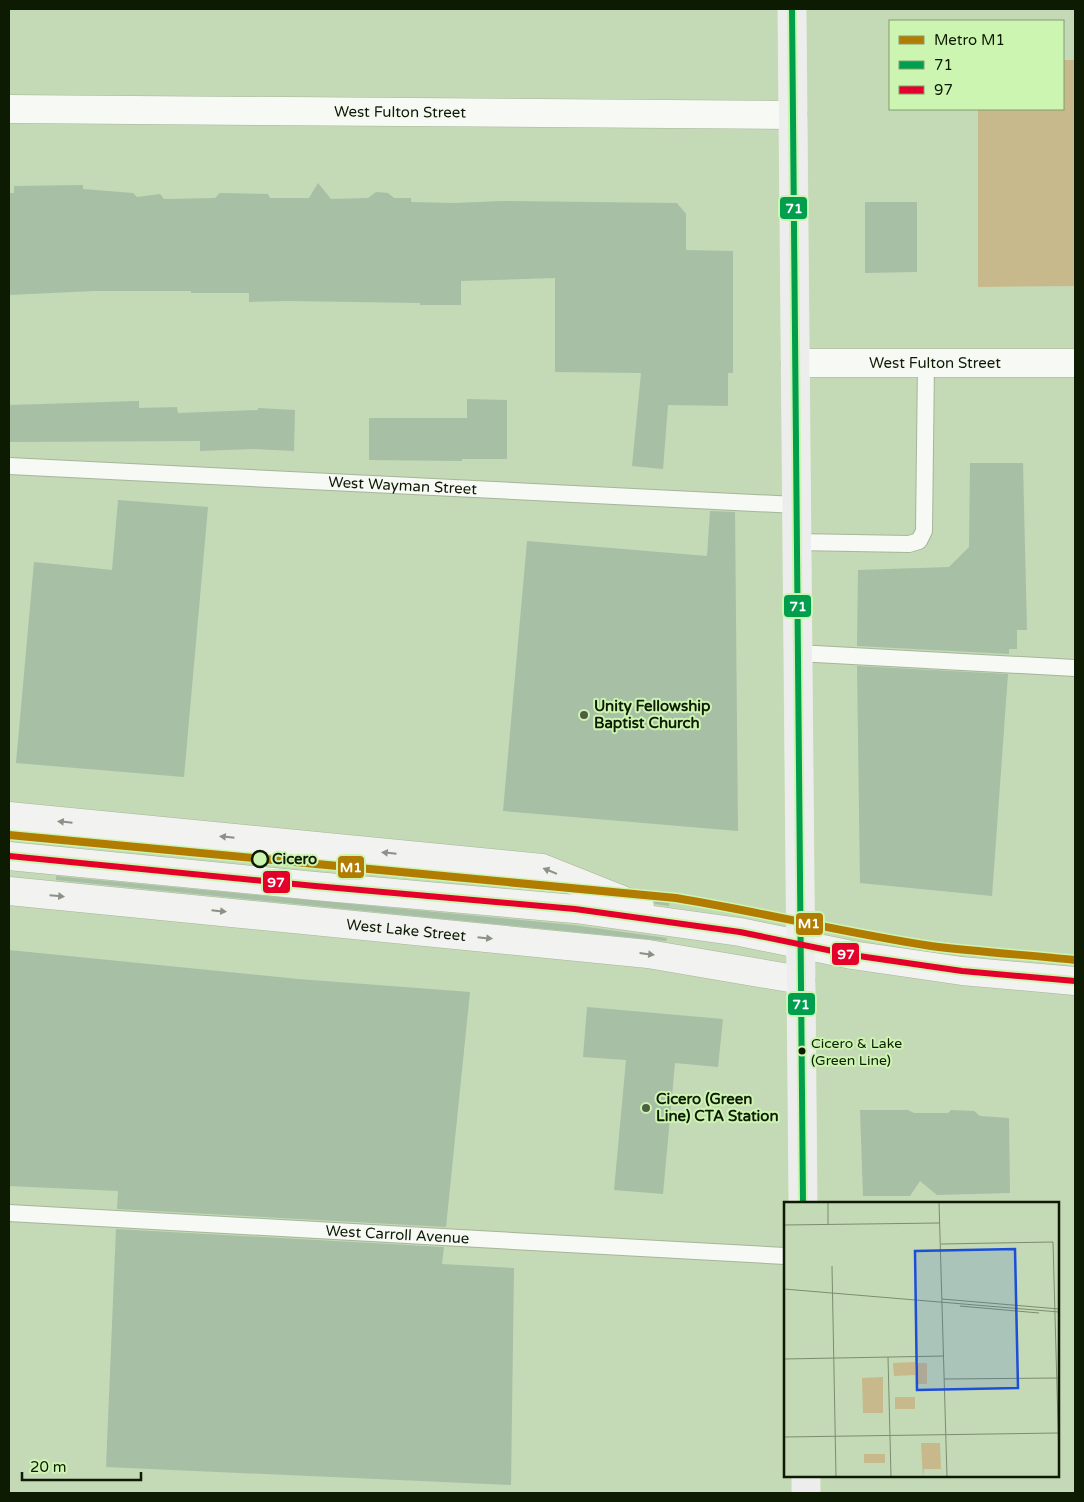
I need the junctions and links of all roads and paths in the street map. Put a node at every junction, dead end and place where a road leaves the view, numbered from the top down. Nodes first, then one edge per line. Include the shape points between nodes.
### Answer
1 (792, 9) edge
2 (9, 109) edge
3 (793, 115) junction
4 (795, 363) junction
5 (926, 363) junction
6 (1075, 363) edge
7 (9, 466) edge
8 (796, 506) junction
9 (796, 542) junction
10 (798, 653) junction
11 (1075, 668) edge
12 (9, 816) edge
13 (9, 856) edge
14 (9, 891) edge
15 (676, 922) junction
16 (801, 944) junction
17 (801, 980) junction
18 (1075, 981) edge
19 (803, 1202) edge
20 (9, 1213) edge
21 (784, 1256) edge
22 (806, 1477) edge
23 (806, 1493) edge

1 - 3 main road
2 - 3 street, West Fulton Street
3 - 4 main road
4 - 5 street, West Fulton Street
4 - 8 main road
5 - 6 street, West Fulton Street
5 - 9 lane via 924,532 919,541 909,544
7 - 8 lane, West Wayman Street
8 - 9 main road
9 - 10 main road
10 - 11 lane
10 - 16 main road
15 -> 12 main road via 542,868
13 - 15 main road via 575,909
14 -> 17 main road, West Lake Street via 648,954
15 - 16 main road
16 - 17 main road
16 - 18 main road via 962,971
17 - 19 main road
20 - 21 lane, West Carroll Avenue
22 - 23 main road

